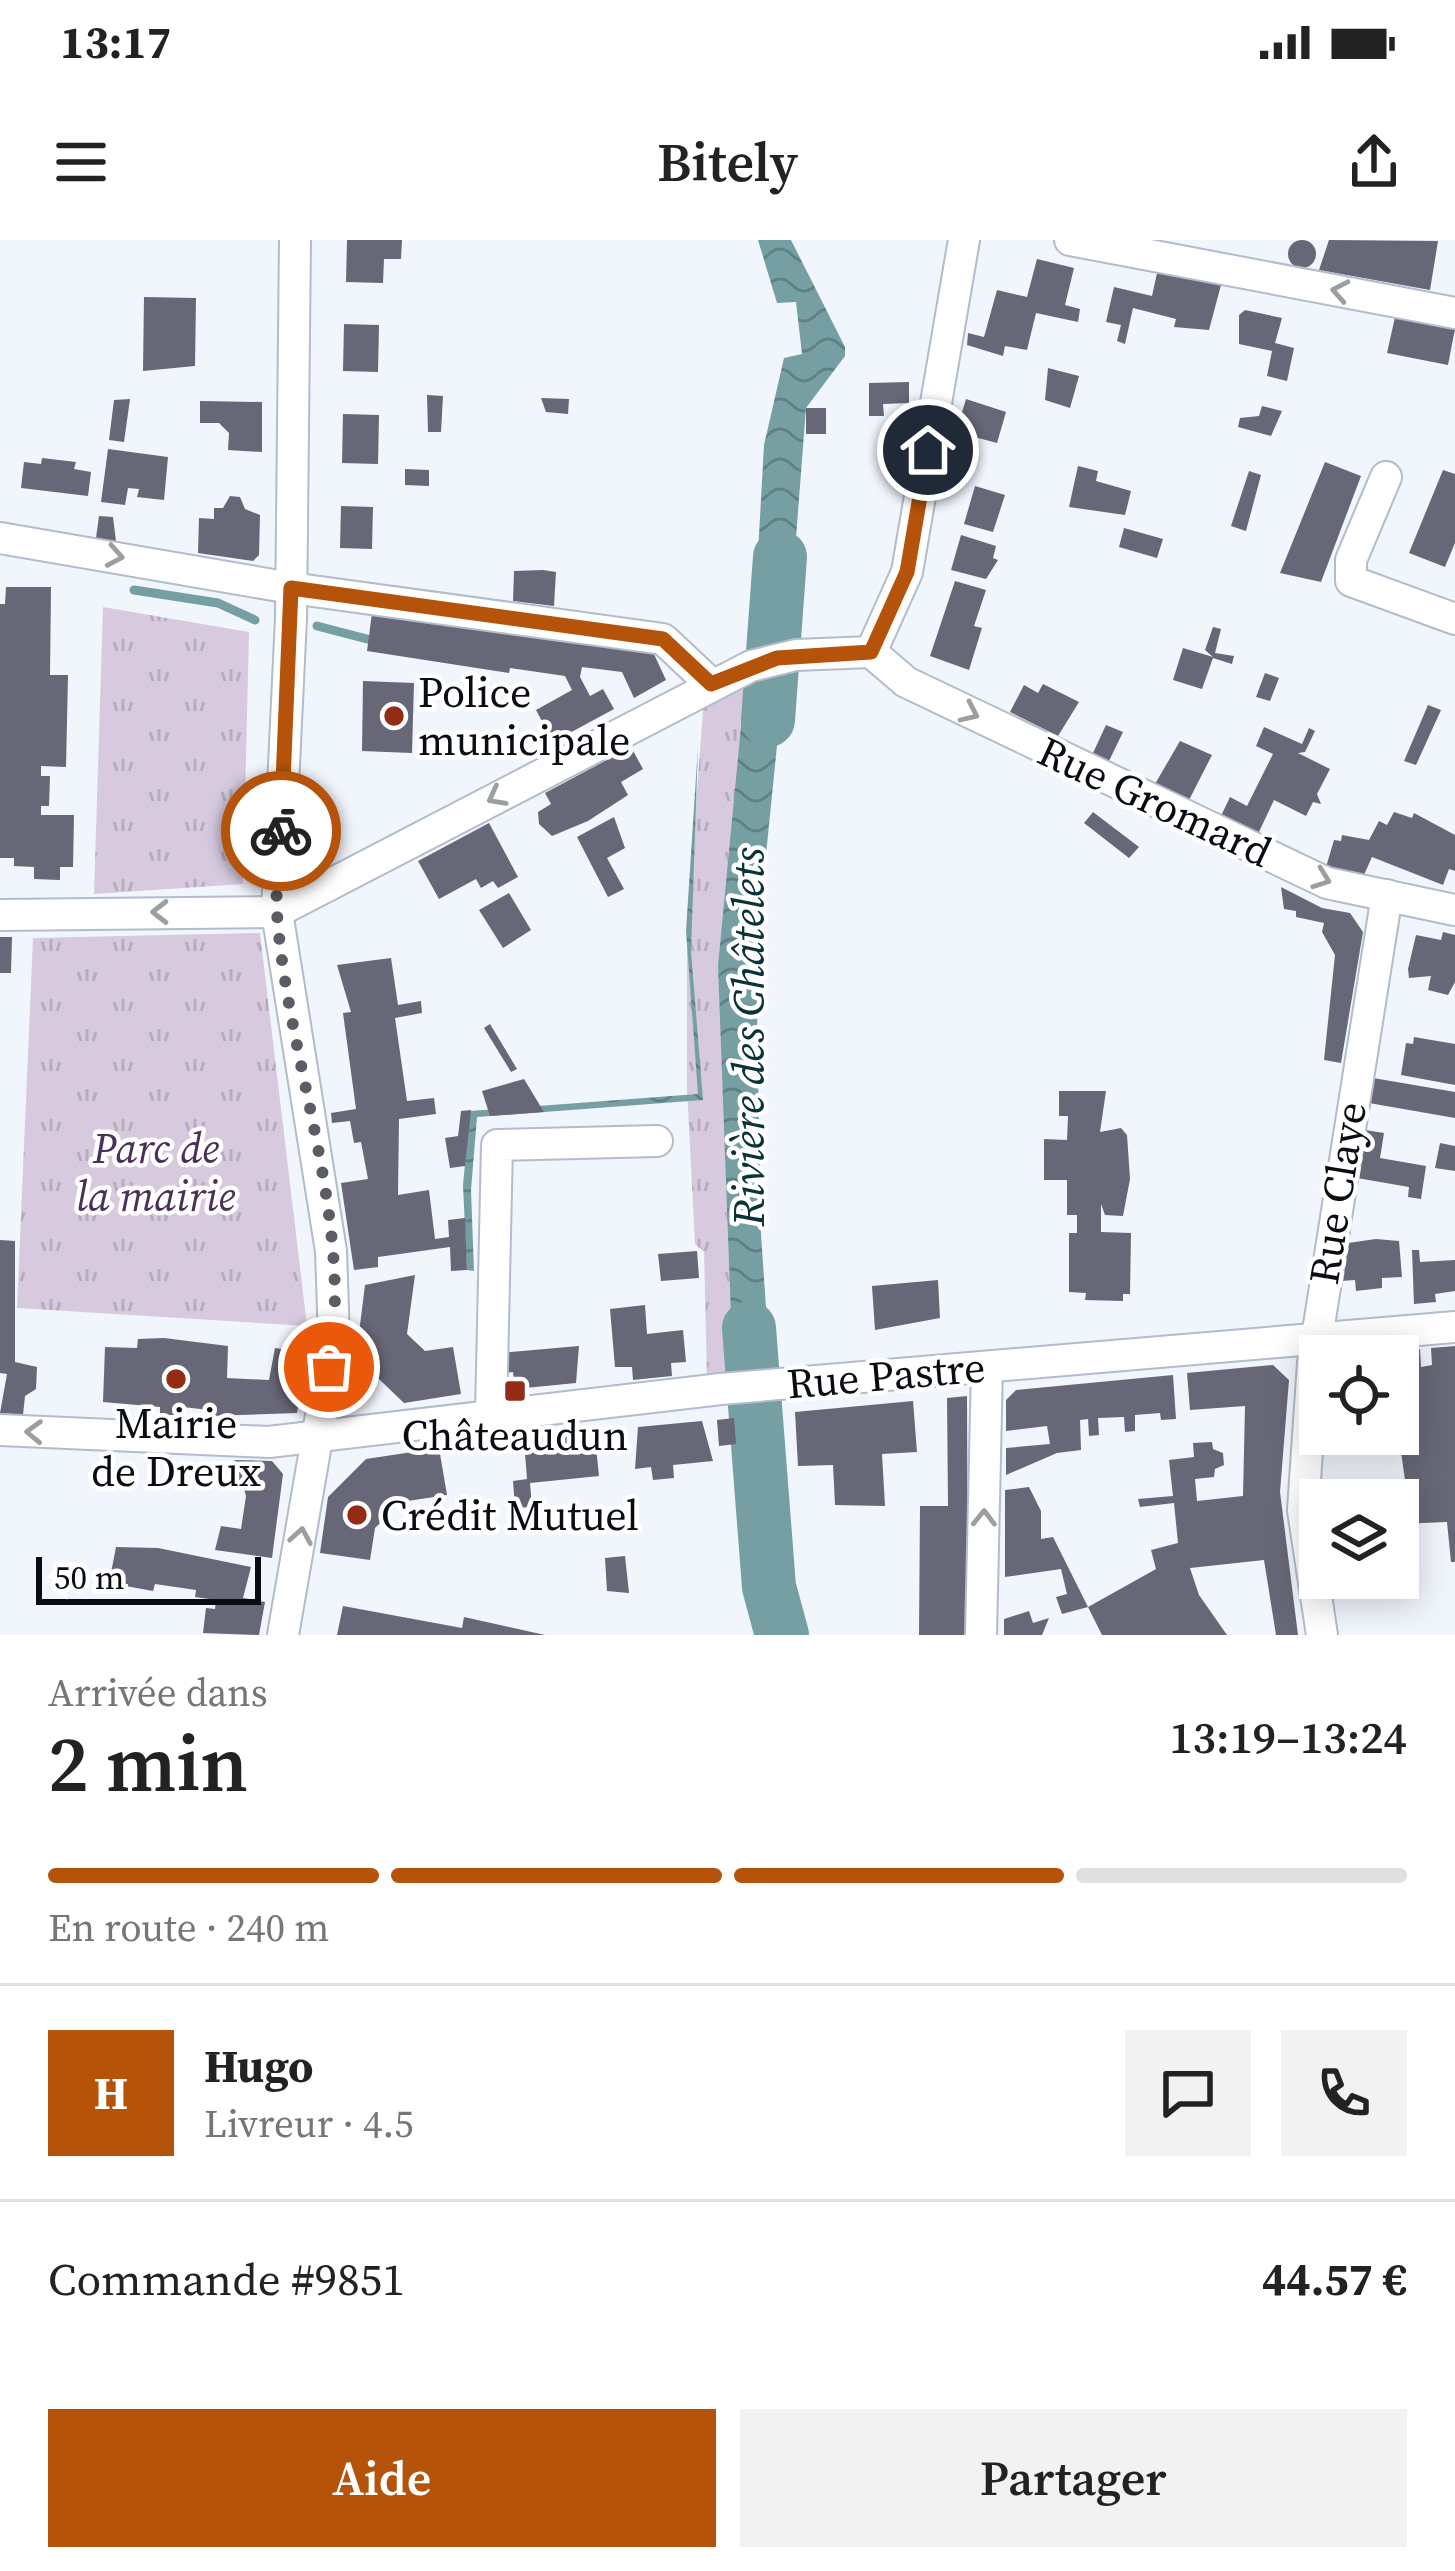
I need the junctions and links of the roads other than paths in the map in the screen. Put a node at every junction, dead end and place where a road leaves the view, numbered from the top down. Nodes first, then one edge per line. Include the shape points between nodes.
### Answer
1 (295, 240) edge
2 (964, 240) edge
3 (1070, 240) edge
4 (1455, 313) edge
5 (1386, 477) dead end
6 (0, 538) edge
7 (291, 588) junction
8 (1455, 619) edge
9 (871, 652) junction
10 (711, 684) junction
11 (1387, 895) junction
12 (1455, 910) edge
13 (277, 912) junction
14 (0, 915) edge
15 (657, 1141) dead end
16 (1455, 1327) edge
17 (1317, 1335) edge
18 (1362, 1335) edge
19 (1299, 1340) edge
20 (987, 1366) junction
21 (491, 1414) junction
22 (0, 1430) edge
23 (318, 1437) junction
24 (1307, 1455) edge
25 (283, 1635) edge
26 (981, 1635) edge
27 (1322, 1635) edge

1 - 7 street
2 - 9 street via 907,572
4 -> 3 street
5 - 8 street via 1351,560 1351,581
6 -> 7 street
7 - 10 street via 663,639
7 - 13 street
9 - 10 street via 796,655
9 -> 11 street, Rue Gromard via 906,682 1327,883
10 -> 13 street
11 - 12 street, Rue Gromard
11 - 17 street, Rue Claye
13 -> 14 street
13 - 23 street via 331,1251 334,1340
15 - 21 street via 497,1145
16 - 18 street, Rue Pastre
19 - 20 street, Rue Pastre
20 - 21 street, Rue Pastre
26 -> 20 street
21 - 23 street, Rue Pastre
23 -> 22 street, Rue Pastre via 268,1442
25 -> 23 street
24 - 27 street, Rue Claye via 1303,1510

